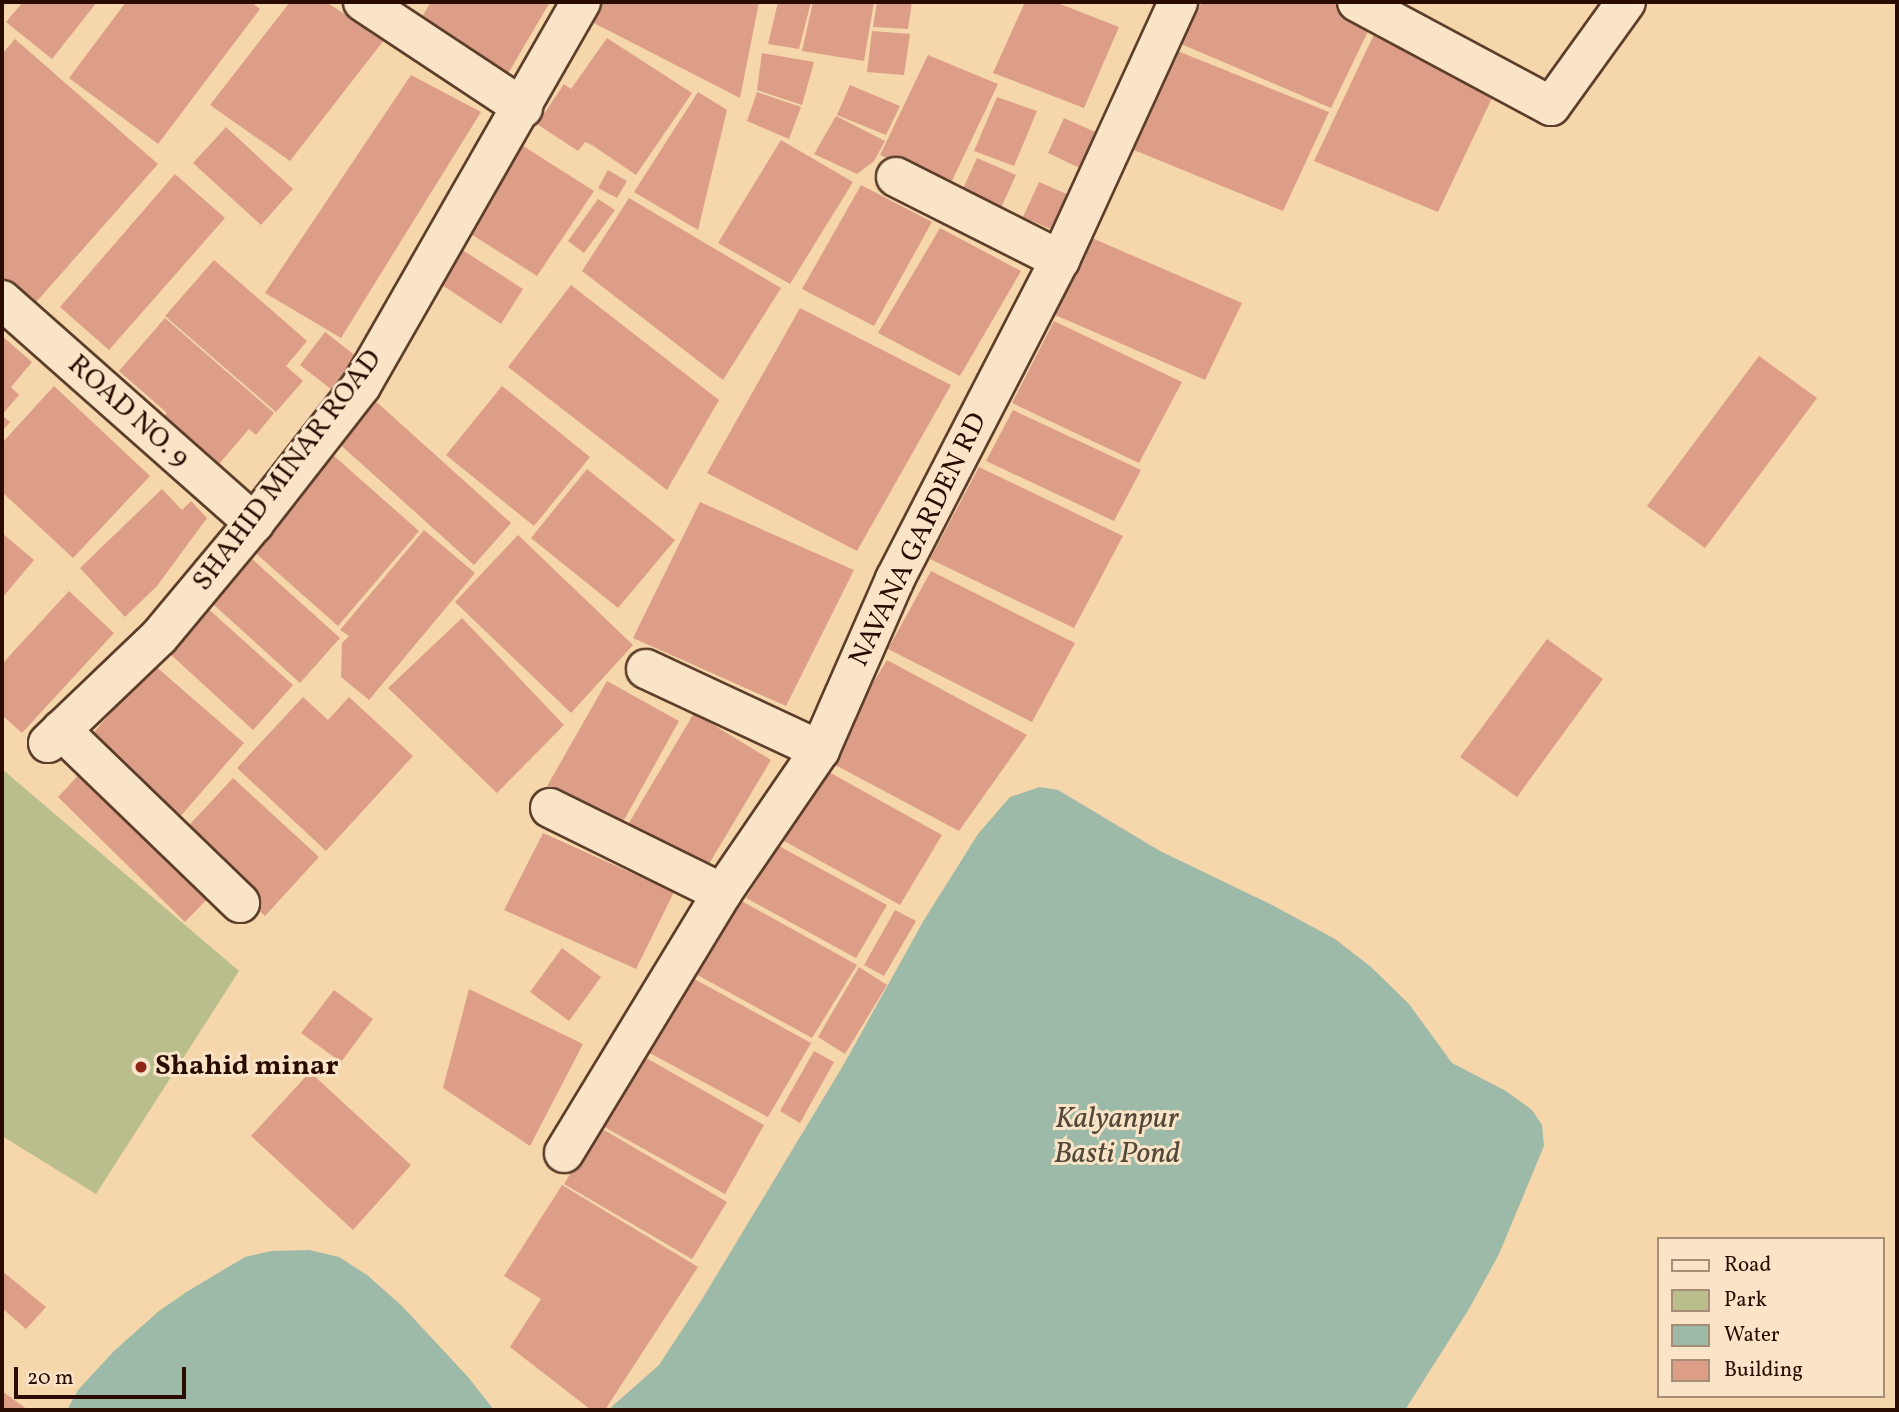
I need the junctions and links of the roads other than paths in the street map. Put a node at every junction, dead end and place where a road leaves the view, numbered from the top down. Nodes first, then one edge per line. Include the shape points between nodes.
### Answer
1 (363, 2) edge
2 (581, 2) edge
3 (1178, 2) edge
4 (1357, 2) edge
5 (1626, 2) edge
6 (523, 108) junction
7 (896, 177) dead end
8 (1060, 260) junction
9 (2, 300) edge
10 (254, 523) junction
11 (646, 669) dead end
12 (820, 750) junction
13 (550, 808) dead end
14 (722, 893) junction
15 (240, 903) dead end
16 (564, 1153) dead end

1 - 6 street
2 - 6 street, SHAHID MINAR ROAD
3 - 8 street, NAVANA GARDEN RD
4 - 5 street via 1551,106
6 - 10 street, SHAHID MINAR ROAD via 361,386
7 - 8 street
8 - 12 street, NAVANA GARDEN RD via 895,579
9 - 10 street, ROAD NO. 9
10 - 15 street, SHAHID MINAR ROAD via 159,636 55,736
11 - 12 street
12 - 14 street, NAVANA GARDEN RD
13 - 14 street
14 - 16 street, NAVANA GARDEN RD

